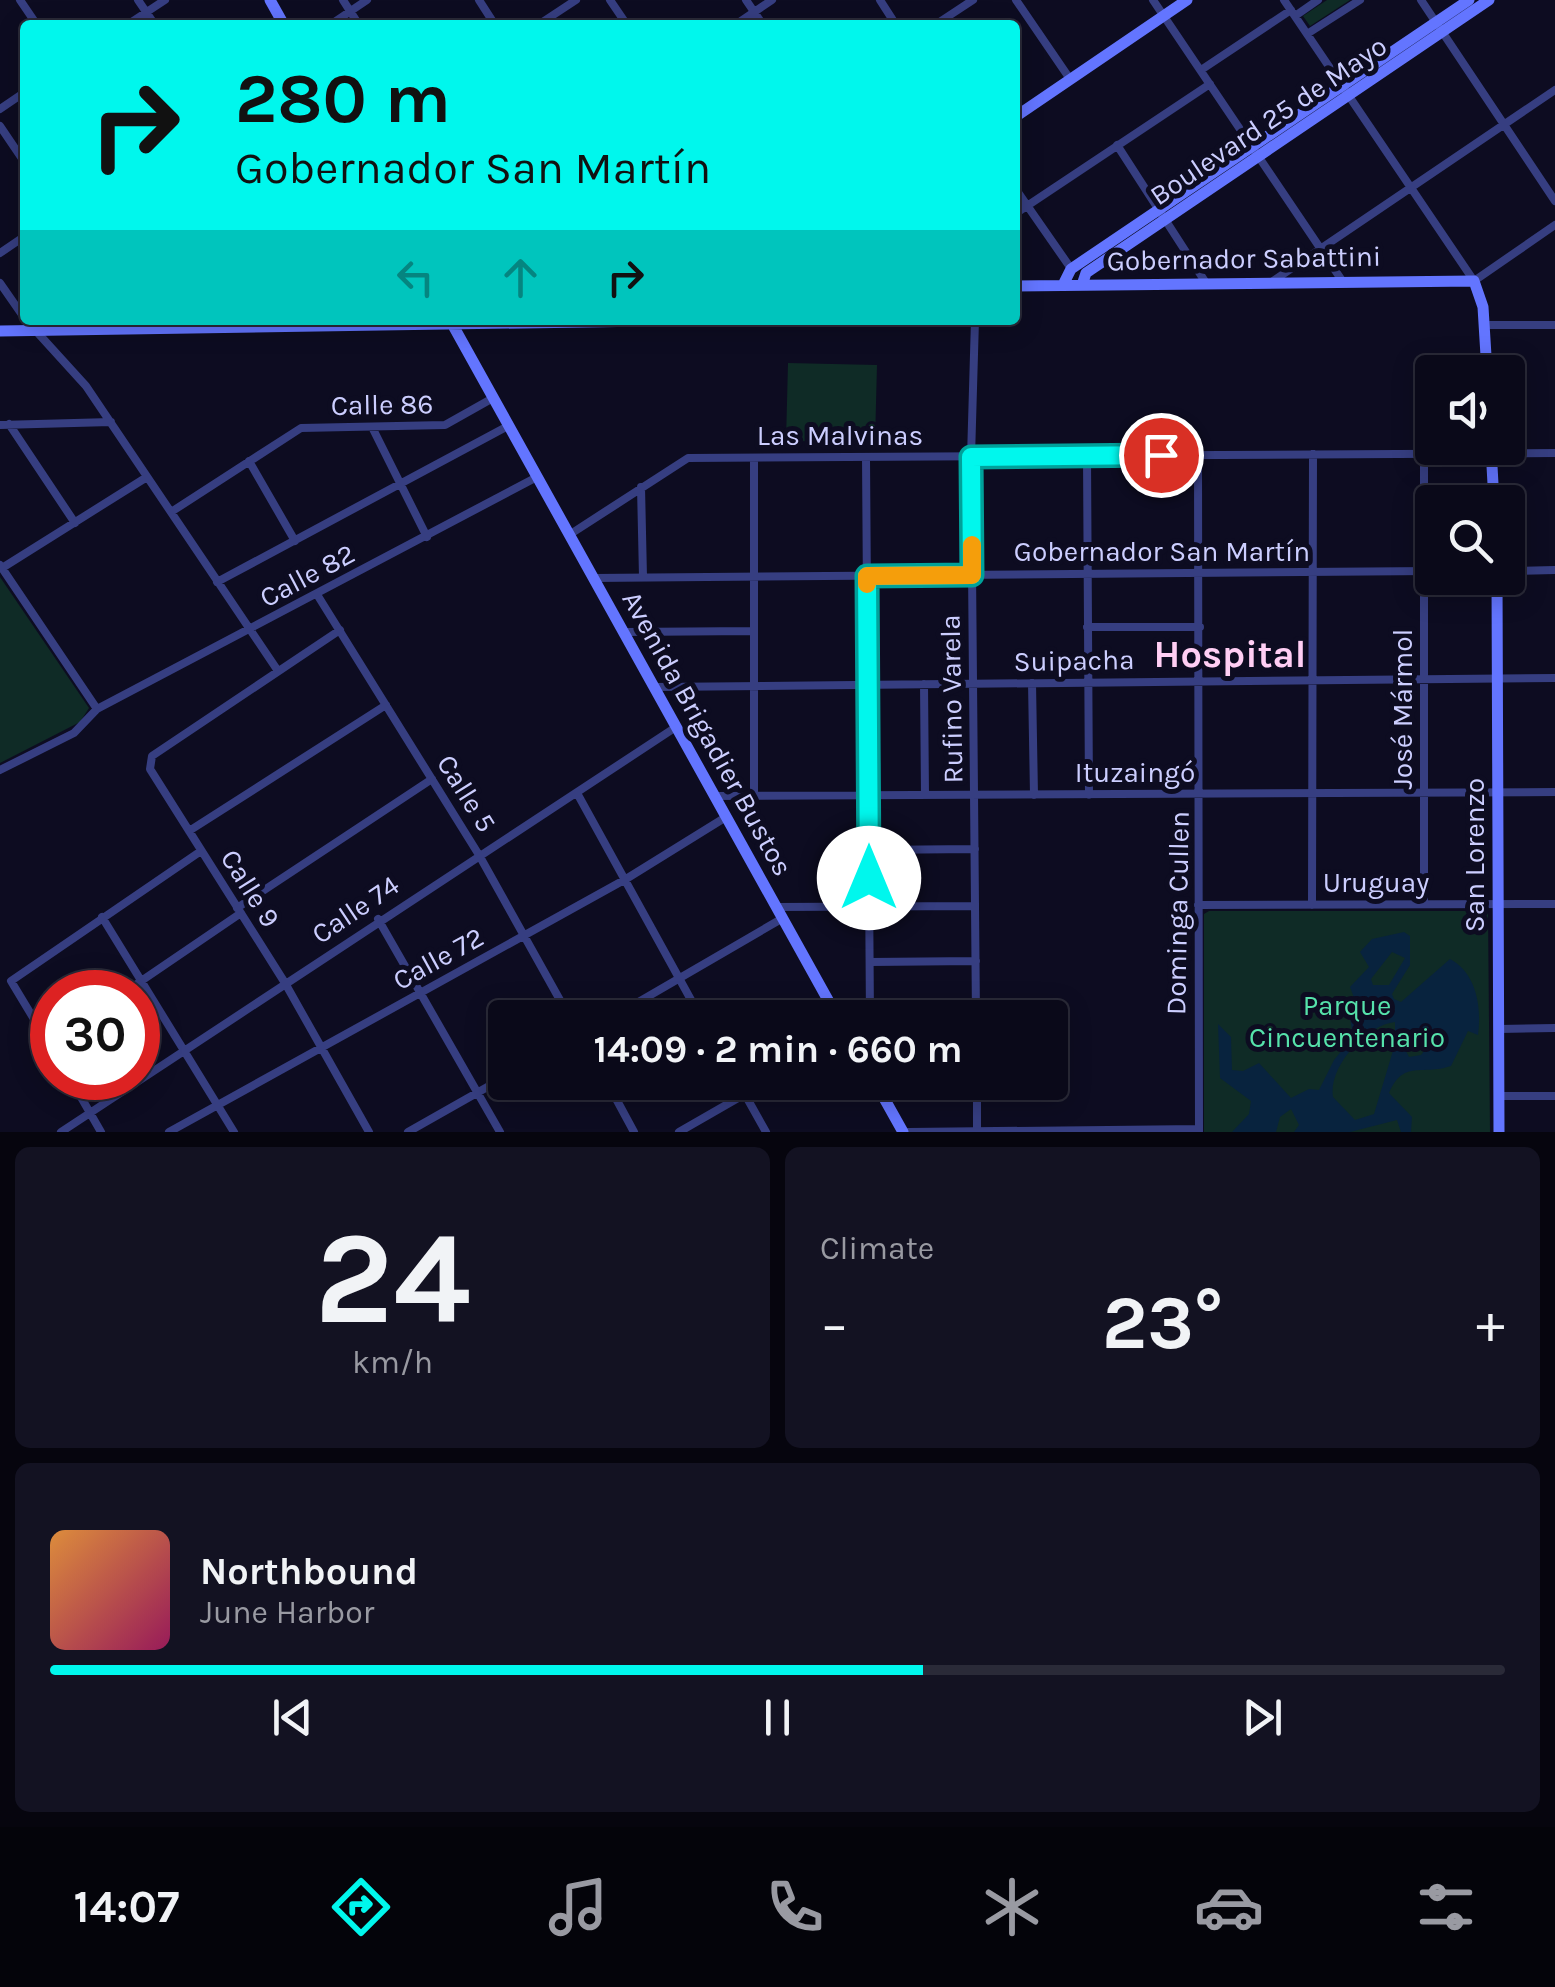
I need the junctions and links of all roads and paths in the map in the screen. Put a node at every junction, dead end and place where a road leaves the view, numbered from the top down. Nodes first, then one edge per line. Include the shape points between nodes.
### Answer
1 (138, 0) edge
2 (165, 0) edge
3 (342, 0) edge
4 (367, 0) edge
5 (576, 0) edge
6 (746, 0) edge
7 (772, 0) edge
8 (973, 0) edge
9 (1016, 0) edge
10 (1153, 0) edge
11 (1187, 0) edge
12 (1284, 0) edge
13 (1318, 0) edge
14 (1360, 0) edge
15 (1421, 0) edge
16 (1469, 0) edge
17 (1489, 0) edge
18 (350, 11) junction
19 (146, 12) junction
20 (754, 12) junction
21 (1293, 13) junction
22 (1164, 16) junction
23 (134, 20) edge
24 (152, 20) edge
25 (337, 20) edge
26 (356, 20) edge
27 (546, 20) edge
28 (743, 20) edge
29 (759, 20) edge
30 (943, 20) edge
31 (1439, 27) junction
32 (1307, 34) junction
33 (1201, 70) junction
34 (1070, 79) junction
35 (1210, 84) junction
36 (1346, 90) junction
37 (1555, 90) edge
38 (1020, 114) edge
39 (1504, 125) junction
40 (0, 126) edge
41 (1117, 146) junction
42 (1256, 152) junction
43 (20, 156) edge
44 (1412, 187) junction
45 (1020, 196) edge
46 (1555, 201) edge
47 (1027, 206) junction
48 (1020, 211) edge
49 (1163, 215) junction
50 (1555, 225) edge
51 (1322, 248) junction
52 (1070, 269) junction
53 (1083, 280) junction
54 (1474, 281) junction
55 (1206, 282) junction
56 (1273, 282) junction
57 (1343, 282) junction
58 (0, 283) edge
59 (1064, 284) junction
60 (1020, 286) edge
61 (20, 312) edge
62 (1485, 324) junction
63 (30, 325) edge
64 (98, 325) edge
65 (244, 325) edge
66 (453, 325) edge
67 (976, 325) edge
68 (1555, 325) edge
69 (133, 326) edge
70 (1487, 355) edge
71 (493, 398) junction
72 (112, 422) junction
73 (5, 424) edge
74 (508, 426) junction
75 (372, 427) junction
76 (1525, 452) edge
77 (1555, 453) edge
78 (1312, 454) junction
79 (1415, 454) edge
80 (1198, 455) junction
81 (1087, 456) junction
82 (866, 457) junction
83 (971, 457) junction
84 (754, 458) junction
85 (250, 461) junction
86 (148, 476) junction
87 (537, 477) junction
88 (401, 484) junction
89 (641, 486) junction
90 (171, 512) junction
91 (75, 523) junction
92 (569, 535) junction
93 (427, 537) junction
94 (295, 540) junction
95 (1, 567) edge
96 (1525, 570) edge
97 (1555, 570) edge
98 (1415, 571) edge
99 (1314, 572) junction
100 (1199, 573) junction
101 (1086, 574) junction
102 (972, 575) junction
103 (754, 576) junction
104 (867, 576) junction
105 (642, 577) junction
106 (592, 578) junction
107 (217, 582) junction
108 (1427, 595) edge
109 (1497, 595) edge
110 (318, 596) junction
111 (1087, 627) junction
112 (1200, 627) junction
113 (340, 630) junction
114 (250, 631) junction
115 (754, 631) junction
116 (623, 632) junction
117 (278, 670) junction
118 (1498, 678) junction
119 (1555, 678) edge
120 (1425, 679) junction
121 (1313, 680) junction
122 (1201, 682) junction
123 (1032, 683) junction
124 (1087, 683) junction
125 (924, 684) junction
126 (973, 684) junction
127 (868, 685) junction
128 (754, 686) junction
129 (654, 687) junction
130 (386, 705) junction
131 (97, 709) junction
132 (676, 727) junction
133 (0, 770) edge
134 (432, 779) junction
135 (1499, 792) junction
136 (1555, 792) edge
137 (577, 793) junction
138 (1425, 793) junction
139 (1202, 794) junction
140 (1313, 794) junction
141 (974, 795) junction
142 (1034, 795) junction
143 (1088, 795) junction
144 (715, 796) junction
145 (754, 796) junction
146 (868, 796) junction
147 (925, 796) junction
148 (726, 817) junction
149 (189, 831) junction
150 (974, 849) junction
151 (869, 850) junction
152 (201, 851) junction
153 (479, 855) junction
154 (626, 879) junction
155 (1312, 904) junction
156 (1424, 904) junction
157 (1500, 904) junction
158 (1555, 904) edge
159 (1198, 905) junction
160 (869, 906) junction
161 (975, 906) junction
162 (239, 910) junction
163 (780, 912) junction
164 (102, 917) junction
165 (378, 919) junction
166 (525, 935) junction
167 (976, 960) junction
168 (870, 962) junction
169 (137, 970) edge
170 (158, 970) edge
171 (679, 979) junction
172 (285, 983) junction
173 (422, 994) junction
174 (560, 1000) edge
175 (642, 1000) edge
176 (691, 1000) edge
177 (828, 1000) edge
178 (870, 1000) edge
179 (976, 1000) edge
180 (160, 1006) edge
181 (30, 1011) edge
182 (1555, 1028) edge
183 (1499, 1029) junction
184 (186, 1048) junction
185 (322, 1048) junction
186 (488, 1087) edge
187 (478, 1093) junction
188 (1499, 1096) junction
189 (1555, 1096) edge
190 (83, 1100) edge
191 (616, 1100) edge
192 (735, 1100) edge
193 (748, 1100) edge
194 (886, 1100) edge
195 (977, 1100) edge
196 (219, 1104) junction
197 (90, 1113) junction
198 (977, 1130) edge
199 (1198, 1130) edge
200 (61, 1132) edge
201 (101, 1132) edge
202 (169, 1132) edge
203 (234, 1132) edge
204 (369, 1132) edge
205 (408, 1132) edge
206 (500, 1132) edge
207 (634, 1132) edge
208 (679, 1132) edge
209 (766, 1132) edge
210 (906, 1132) edge
211 (1499, 1132) edge

1 - 19 street
2 - 19 street
3 - 18 street
4 - 18 street
5 - 27 street
6 - 20 street
7 - 20 street
8 - 30 street
9 - 34 street
10 - 22 street
11 - 22 main road
12 - 21 street
13 - 21 street
14 - 32 street
15 - 31 street
16 - 31 main road, Boulevard 25 de Mayo
17 - 31 main road, Boulevard 25 de Mayo
18 - 25 street
18 - 26 street
19 - 23 street
19 - 24 street
20 - 28 street
20 - 29 street
21 - 32 street
21 - 33 street
22 - 33 street
22 - 34 main road
31 - 36 main road, Boulevard 25 de Mayo
31 - 39 street
32 - 36 street
33 - 35 street
34 - 38 main road
35 - 41 street
35 - 42 street
36 - 42 main road, Boulevard 25 de Mayo
36 - 44 street
37 - 39 street
39 - 44 street
39 - 46 street
40 - 43 street
41 - 47 street
41 - 49 street
42 - 49 main road, Boulevard 25 de Mayo
42 - 51 street
44 - 51 street
44 - 54 street
45 - 47 street
47 - 48 street
47 - 52 street
49 - 52 main road, Boulevard 25 de Mayo
49 - 53 main road, Boulevard 25 de Mayo
49 - 55 street
50 - 54 street
51 - 56 street
51 - 57 street
52 - 53 street
52 - 59 main road
53 - 55 main road, Gobernador Sabattini
53 - 59 main road, Gobernador Sabattini
54 - 57 main road, Gobernador Sabattini
54 - 62 main road
55 - 56 main road, Gobernador Sabattini
56 - 57 main road, Gobernador Sabattini
58 - 61 street
59 - 60 main road, Gobernador Sabattini
62 - 68 street
62 - 70 main road
63 - 72 street
64 - 69 main road
65 - 69 main road
66 - 71 main road, Avenida Brigadier Bustos
67 - 83 street, Rufino Varela
71 - 74 main road, Avenida Brigadier Bustos
71 - 75 street, Calle 86 via 445,426
72 - 73 street
72 - 86 street
73 - 91 street
74 - 87 main road, Avenida Brigadier Bustos
74 - 88 street
75 - 85 street, Calle 86 via 302,428
75 - 88 street
76 - 77 street, Las Malvinas
78 - 79 street, Las Malvinas
78 - 80 street, Las Malvinas
78 - 99 street
80 - 81 street, Las Malvinas
80 - 100 street, Dominga Cullen
81 - 83 street, Las Malvinas
81 - 101 street
82 - 83 street, Las Malvinas
82 - 84 street, Las Malvinas
82 - 104 street
83 - 102 street, Rufino Varela
84 - 89 street, Las Malvinas via 680,460
84 - 103 street
85 - 90 street, Calle 86
85 - 94 street
86 - 90 street
86 - 91 street
87 - 92 main road, Avenida Brigadier Bustos
87 - 93 street, Calle 82
88 - 93 street
88 - 94 street
89 - 92 street, Las Malvinas
89 - 105 street
90 - 107 street
91 - 95 street
92 - 106 main road, Avenida Brigadier Bustos
93 - 110 street, Calle 82
94 - 107 street
95 - 131 street
96 - 97 street
98 - 99 street, Gobernador San Martín
99 - 100 street, Gobernador San Martín
99 - 121 street
100 - 101 street, Gobernador San Martín
100 - 112 street, Dominga Cullen
101 - 102 street, Gobernador San Martín
101 - 111 street
102 - 104 street, Gobernador San Martín
102 - 126 street, Rufino Varela
103 - 104 street, Gobernador San Martín
103 - 105 street, Gobernador San Martín
103 - 115 street
104 - 127 street
105 - 106 street, Gobernador San Martín
106 - 116 main road, Avenida Brigadier Bustos
107 - 114 street
108 - 120 street, José Mármol
109 - 118 main road, San Lorenzo
110 - 113 street, Calle 5
110 - 114 street, Calle 82
111 - 112 street
111 - 124 street
112 - 122 street, Dominga Cullen
113 - 117 street
113 - 130 street, Calle 5
114 - 117 street
114 - 131 street, Calle 82
115 - 116 street
115 - 128 street
116 - 129 main road, Avenida Brigadier Bustos
117 - 149 street, Calle 9 via 152,756 152,774
118 - 119 street, Suipacha
118 - 120 street, Suipacha
118 - 135 main road, San Lorenzo
120 - 121 street, Suipacha
120 - 138 street, José Mármol
121 - 122 street, Suipacha
121 - 140 street
122 - 124 street, Suipacha
122 - 139 street, Dominga Cullen
123 - 124 street, Suipacha
123 - 126 street, Suipacha
123 - 142 street
124 - 143 street
125 - 126 street, Suipacha
125 - 127 street, Suipacha
125 - 147 street
126 - 141 street, Rufino Varela
127 - 128 street, Suipacha
127 - 146 street
128 - 129 street, Suipacha
128 - 145 street
129 - 132 main road, Avenida Brigadier Bustos
130 - 134 street, Calle 5
130 - 149 street
131 - 133 street, Calle 82 via 74,733
132 - 137 street, Calle 74
132 - 144 main road, Avenida Brigadier Bustos
134 - 153 street, Calle 5
134 - 162 street
135 - 136 street, Ituzaingó
135 - 138 street, Ituzaingó
135 - 157 main road, San Lorenzo
137 - 153 street, Calle 74
137 - 154 street
138 - 140 street, Ituzaingó
138 - 156 street, José Mármol
139 - 140 street, Ituzaingó
139 - 143 street, Ituzaingó
139 - 159 street, Dominga Cullen
140 - 155 street
141 - 142 street, Ituzaingó
141 - 147 street, Ituzaingó
141 - 150 street, Rufino Varela
142 - 143 street, Ituzaingó
144 - 145 street, Ituzaingó
144 - 148 main road, Avenida Brigadier Bustos
145 - 146 street, Ituzaingó
146 - 147 street, Ituzaingó
146 - 151 street
148 - 154 street, Calle 72
148 - 163 main road, Avenida Brigadier Bustos
149 - 152 street, Calle 9
150 - 151 street
150 - 161 street, Rufino Varela
151 - 160 street
152 - 162 street, Calle 9
152 - 164 street
153 - 165 street, Calle 74
153 - 166 street, Calle 5
154 - 166 street, Calle 72
154 - 171 street
155 - 156 street, Uruguay
155 - 159 street, Uruguay
156 - 157 street, Uruguay
157 - 158 street, Uruguay
157 - 183 main road, San Lorenzo
159 - 199 street, Dominga Cullen
160 - 161 street
160 - 163 street
160 - 168 street
161 - 167 street, Rufino Varela
162 - 170 street
162 - 172 street, Calle 9
163 - 171 street
163 - 177 main road, Avenida Brigadier Bustos
164 - 169 street
164 - 181 street via 11,981
165 - 172 street, Calle 74
165 - 173 street
166 - 173 street, Calle 72
166 - 174 street, Calle 5
167 - 168 street
167 - 179 street, Rufino Varela
168 - 178 street
171 - 175 street
171 - 176 street
172 - 184 street, Calle 74
172 - 185 street, Calle 9
173 - 185 street, Calle 72
173 - 187 street
180 - 184 street
182 - 183 street
183 - 188 main road, San Lorenzo
184 - 196 street
184 - 197 street, Calle 74
185 - 196 street, Calle 72
185 - 204 street, Calle 9
186 - 187 street
187 - 205 street
187 - 206 street
188 - 189 street
188 - 211 main road, San Lorenzo
190 - 197 street
191 - 207 street
192 - 208 street
193 - 209 street
194 - 210 main road
195 - 198 street
196 - 202 street, Calle 72
196 - 203 street
197 - 200 street, Calle 74
197 - 201 street
198 - 199 street
198 - 210 street

